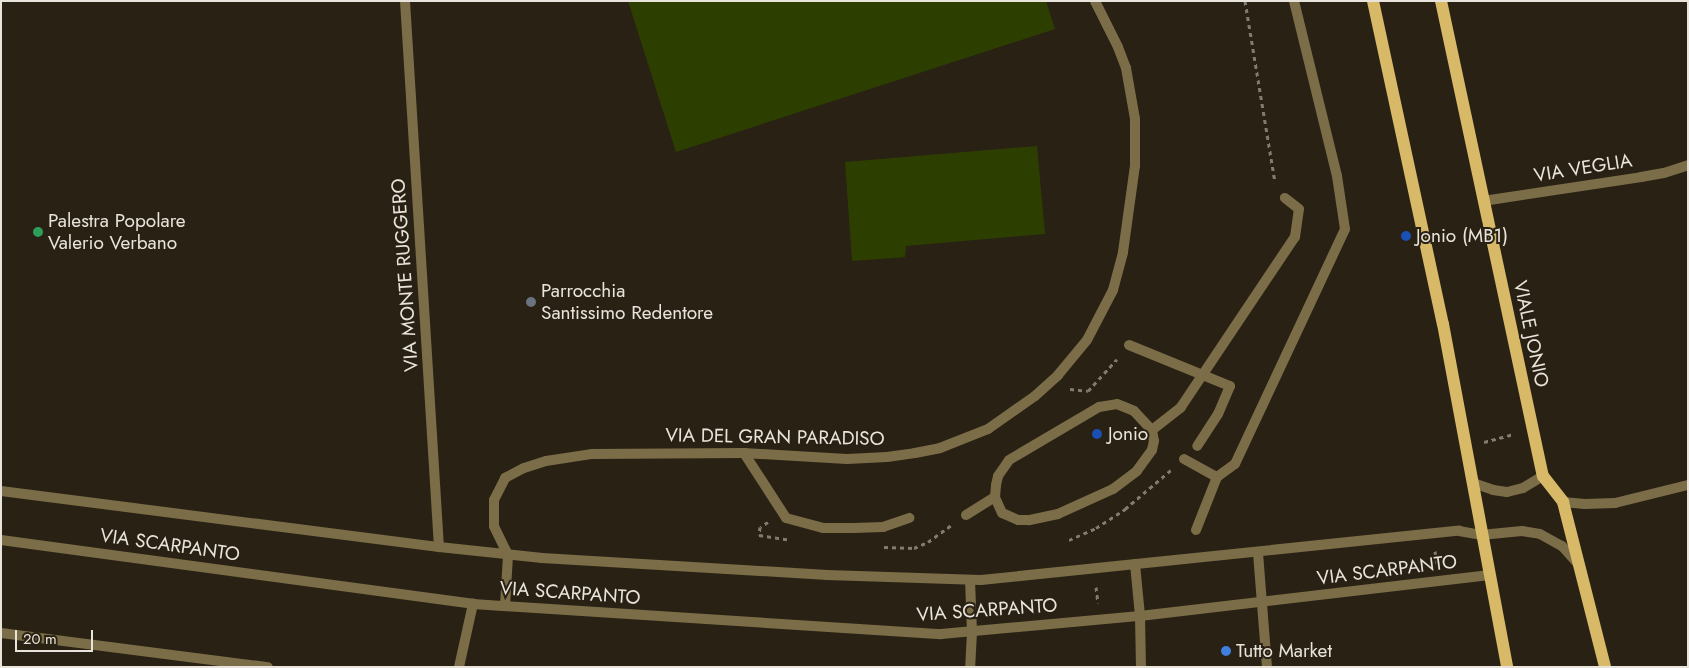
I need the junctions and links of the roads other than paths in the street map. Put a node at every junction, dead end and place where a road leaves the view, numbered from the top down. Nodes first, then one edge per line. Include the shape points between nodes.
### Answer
1 (405, 1) edge
2 (1094, 1) edge
3 (1294, 1) edge
4 (1374, 1) edge
5 (1441, 1) edge
6 (1688, 165) edge
7 (1285, 198) road end
8 (1484, 201) junction
9 (1129, 346) road end
10 (1203, 374) junction
11 (1152, 430) junction
12 (1197, 446) dead end
13 (744, 453) junction
14 (1184, 459) dead end
15 (1543, 476) junction
16 (1217, 477) junction
17 (1473, 483) junction
18 (1688, 485) edge
19 (1, 491) edge
20 (995, 497) junction
21 (1563, 502) junction
22 (966, 516) dead end
23 (909, 518) dead end
24 (1196, 530) dead end
25 (1481, 535) junction
26 (1, 540) edge
27 (439, 547) junction
28 (1258, 553) junction
29 (508, 555) junction
30 (1135, 564) junction
31 (1579, 566) junction
32 (1488, 575) junction
33 (970, 580) junction
34 (1263, 602) junction
35 (473, 604) junction
36 (505, 606) junction
37 (1140, 616) junction
38 (972, 632) junction
39 (1, 633) edge
40 (268, 667) edge
41 (459, 667) edge
42 (970, 667) edge
43 (1142, 667) edge
44 (1267, 667) edge
45 (1507, 667) edge
46 (1605, 667) edge

1 - 27 street, VIA MONTE RUGGERO
2 - 13 street, VIA DEL GRAN PARADISO via 1126,68 1135,119 1135,166 1120,268 1108,304 1072,359 1035,396 1001,421 940,448 888,457 847,459
3 - 16 street via 1337,176 1345,229 1246,444 1235,464
4 - 17 main road via 1443,324
5 - 8 main road, VIALE JONIO
6 - 8 street, VIA VEGLIA via 1664,173
7 - 10 street via 1299,209 1296,237
8 - 15 main road, VIALE JONIO
9 - 10 street
10 - 11 street via 1181,407
10 - 12 street via 1230,386 1218,414
11 - 20 street via 1126,406 1099,407 1010,460 998,476
11 - 20 street via 1152,450 1137,471 1113,489 1075,507 1041,519 1018,520 1002,513
13 - 23 street via 786,518 823,528 854,528 883,527
13 - 29 street, VIA DEL GRAN PARADISO via 604,453 562,457 530,465 511,474 502,483 494,500 494,526
14 - 16 street
15 - 17 street via 1523,488 1507,492
15 - 21 main road, VIALE JONIO
16 - 24 street
17 - 25 main road
18 - 21 street via 1614,503
19 - 27 street, VIA SCARPANTO
20 - 22 street
21 - 31 main road, VIALE JONIO
25 - 28 street, VIA SCARPANTO via 1453,532
25 - 31 street, VIA SCARPANTO via 1522,531 1540,534 1562,546
25 - 32 main road
26 - 35 street, VIA SCARPANTO
27 - 29 street, VIA SCARPANTO
28 - 30 street, VIA SCARPANTO
28 - 34 street
29 - 33 street, VIA SCARPANTO via 827,576
29 - 36 street, VIA DEL GRAN PARADISO
30 - 33 street, VIA SCARPANTO
30 - 37 street
31 - 46 main road, VIALE JONIO
32 - 34 street, VIA SCARPANTO
32 - 45 main road
33 - 38 street
34 - 37 street, VIA SCARPANTO
34 - 44 street
35 - 36 street, VIA SCARPANTO
35 - 41 street
36 - 38 street, VIA SCARPANTO via 913,632
37 - 38 street, VIA SCARPANTO
37 - 43 street
38 - 42 street
39 - 40 street

